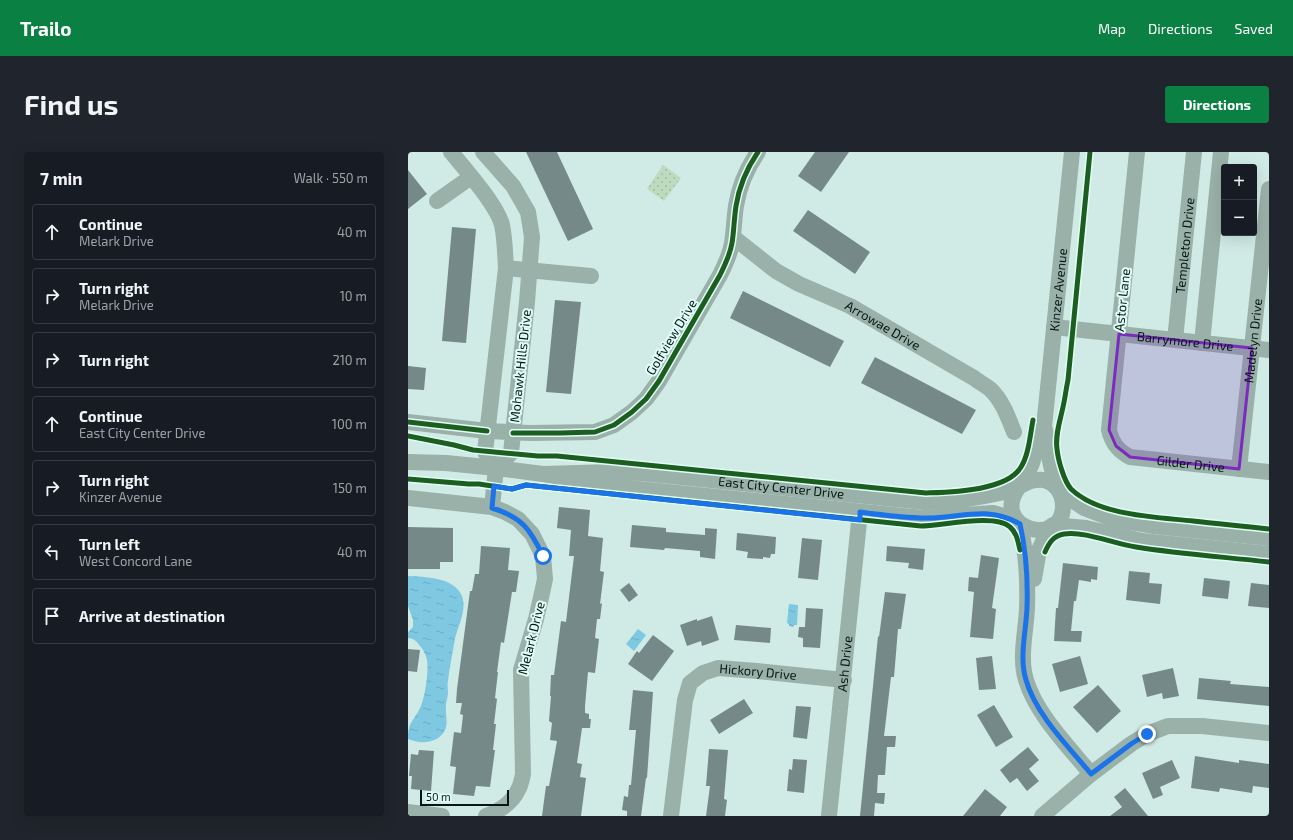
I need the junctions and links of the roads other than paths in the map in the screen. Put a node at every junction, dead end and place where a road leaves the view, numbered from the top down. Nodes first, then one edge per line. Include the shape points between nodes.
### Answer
1 (451, 152) edge
2 (483, 152) edge
3 (758, 152) edge
4 (1072, 152) edge
5 (1137, 152) edge
6 (1194, 152) edge
7 (1221, 152) edge
8 (471, 177) junction
9 (1269, 189) edge
10 (438, 201) dead end
11 (733, 237) junction
12 (506, 268) junction
13 (530, 270) junction
14 (591, 276) dead end
15 (1054, 327) junction
16 (1119, 334) junction
17 (1175, 340) junction
18 (1202, 343) junction
19 (1252, 348) junction
20 (1269, 350) edge
21 (408, 422) edge
22 (1044, 427) junction
23 (500, 432) junction
24 (1014, 432) dead end
25 (1116, 446) joint
26 (408, 453) edge
27 (408, 462) edge
28 (446, 463) junction
29 (496, 468) junction
30 (1239, 469) junction
31 (1269, 472) edge
32 (543, 474) junction
33 (1019, 487) junction
34 (1058, 489) junction
35 (408, 498) edge
36 (492, 508) junction
37 (860, 512) junction
38 (1020, 523) junction
39 (1052, 526) junction
40 (1269, 538) edge
41 (1269, 554) edge
42 (1027, 608) junction
43 (844, 680) junction
44 (1269, 733) edge
45 (1091, 774) junction
46 (408, 812) edge
47 (442, 816) edge
48 (486, 816) edge
49 (671, 816) edge
50 (830, 816) edge
51 (1042, 816) edge

1 - 8 street, Mohawk Hills Drive
2 - 13 street, Mohawk Hills Drive via 513,186 528,212 532,237
3 - 11 street, Golfview Drive via 741,186
4 - 15 street, Kinzer Avenue
5 - 16 street, Astor Lane
6 - 17 street, Templeton Drive
7 - 18 street
8 - 10 street
8 - 12 street, Mohawk Hills Drive via 495,208 502,224
9 - 19 street, Madelyn Drive
11 - 23 street, Golfview Drive via 728,260 720,275 659,380 646,399 632,412 614,425 595,432
11 - 24 street, Arrowae Drive via 776,271 850,306 974,378 1000,401
12 - 13 street
12 - 23 street, Mohawk Hills Drive
13 - 14 street
13 - 23 street, Mohawk Hills Drive
15 - 16 street, Barrymore Drive
15 - 22 street, Kinzer Avenue
16 - 17 street, Barrymore Drive
16 - 25 street, Astor Lane via 1109,430
17 - 18 street, Barrymore Drive
18 - 19 street, Barrymore Drive
19 - 20 street, Barrymore Drive
19 - 30 street, Madelyn Drive
21 - 23 street, Golfview Drive
22 - 33 street, Kinzer Avenue via 1034,459
22 - 34 street, Kinzer Avenue
23 - 29 street, Mohawk Hills Drive via 485,452
23 - 29 street, Mohawk Hills Drive via 511,453
25 - 30 street, Gilder Drive via 1130,457
26 - 28 street, East City Center Drive
27 - 28 street, East City Center Drive
28 - 29 street, East City Center Drive
29 - 32 street, East City Center Drive
29 - 36 street
30 - 31 street, Gilder Drive
32 - 33 street, East City Center Drive via 641,473 925,502 973,498
32 - 37 street, East City Center Drive via 588,484
33 - 34 street via 1038,479 1051,483
33 - 38 street via 1012,506
34 - 39 street via 1063,509 1058,521
34 - 40 street via 1084,508 1113,519
35 - 36 street, Melark Drive
36 - 48 street, Melark Drive via 518,519 532,534 543,556 545,579 521,670 523,774 518,790 509,802 497,812
37 - 38 street, East City Center Drive via 923,518 988,513
37 - 43 street, Ash Drive
38 - 39 street via 1034,530
38 - 42 street via 1026,556
39 - 41 street via 1086,528 1142,541
39 - 42 street via 1039,550
42 - 45 street via 1022,661 1033,700
43 - 49 street, Hickory Drive via 718,668 703,673 690,683 685,700
43 - 50 street, Ash Drive
44 - 45 street via 1202,726 1168,726 1147,734
45 - 51 street
46 - 47 street

